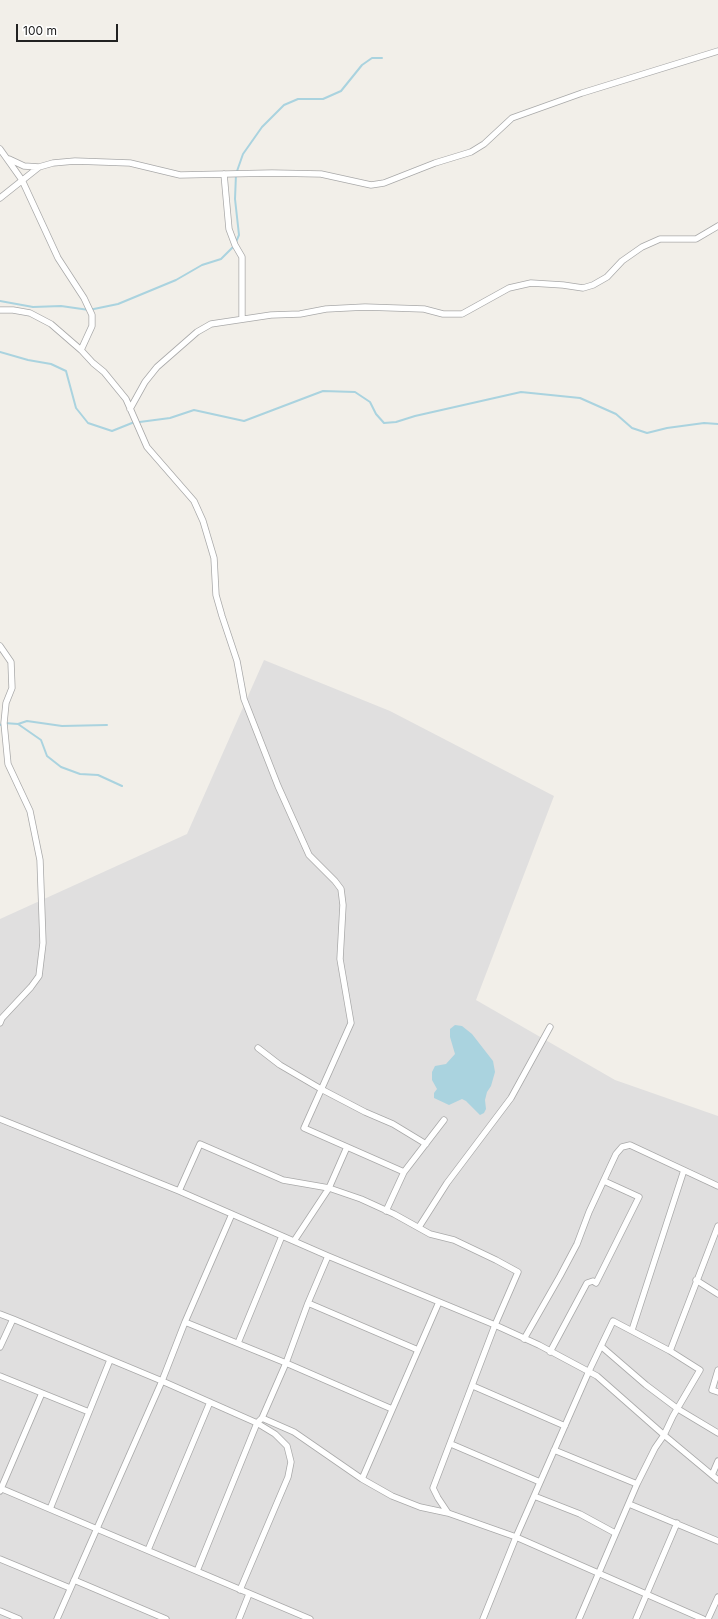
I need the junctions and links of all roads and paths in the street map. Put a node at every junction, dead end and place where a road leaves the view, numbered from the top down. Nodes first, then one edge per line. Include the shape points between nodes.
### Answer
1 (718, 51) edge
2 (0, 149) edge
3 (9, 159) junction
4 (39, 167) junction
5 (224, 174) junction
6 (22, 180) junction
7 (0, 198) edge
8 (718, 226) edge
9 (0, 310) edge
10 (242, 319) junction
11 (81, 350) junction
12 (130, 409) junction
13 (0, 646) edge
14 (0, 1023) edge
15 (550, 1027) dead end
16 (258, 1048) dead end
17 (321, 1089) junction
18 (0, 1119) edge
19 (444, 1120) dead end
20 (426, 1144) junction
21 (347, 1147) junction
22 (684, 1170) junction
23 (404, 1172) junction
24 (604, 1181) junction
25 (718, 1186) edge
26 (329, 1188) junction
27 (179, 1191) junction
28 (386, 1210) junction
29 (232, 1214) junction
30 (718, 1226) edge
31 (419, 1227) junction
32 (282, 1236) junction
33 (294, 1241) junction
34 (328, 1256) junction
35 (696, 1280) junction
36 (718, 1294) edge
37 (439, 1302) junction
38 (308, 1303) junction
39 (0, 1314) edge
40 (13, 1319) junction
41 (185, 1322) junction
42 (495, 1325) junction
43 (632, 1330) junction
44 (524, 1339) junction
45 (238, 1344) junction
46 (0, 1347) edge
47 (602, 1347) junction
48 (418, 1350) junction
49 (670, 1351) junction
50 (550, 1352) junction
51 (110, 1360) junction
52 (286, 1363) junction
53 (718, 1370) edge
54 (589, 1371) junction
55 (0, 1376) edge
56 (162, 1381) junction
57 (473, 1386) junction
58 (718, 1392) edge
59 (42, 1393) junction
60 (210, 1402) junction
61 (392, 1409) junction
62 (678, 1409) junction
63 (89, 1412) junction
64 (262, 1418) junction
65 (257, 1423) junction
66 (565, 1426) junction
67 (718, 1433) edge
68 (664, 1436) junction
69 (451, 1444) junction
70 (554, 1450) junction
71 (718, 1461) edge
72 (712, 1475) junction
73 (362, 1479) junction
74 (718, 1480) edge
75 (540, 1482) junction
76 (637, 1484) junction
77 (0, 1489) edge
78 (534, 1496) junction
79 (629, 1504) junction
80 (50, 1509) junction
81 (448, 1513) junction
82 (677, 1523) junction
83 (97, 1529) junction
84 (615, 1533) junction
85 (516, 1537) junction
86 (718, 1540) edge
87 (148, 1550) junction
88 (0, 1559) edge
89 (197, 1571) junction
90 (598, 1573) junction
91 (74, 1580) junction
92 (70, 1588) junction
93 (240, 1590) junction
94 (647, 1593) junction
95 (249, 1594) junction
96 (718, 1597) edge
97 (0, 1610) edge
98 (300, 1617) edge
99 (19, 1619) edge
100 (58, 1619) edge
101 (166, 1619) edge
102 (239, 1619) edge
103 (310, 1619) edge
104 (483, 1619) edge
105 (579, 1619) edge
106 (636, 1619) edge
107 (703, 1619) edge
108 (708, 1619) edge

1 - 5 street via 582,92 512,118 484,144 471,152 384,183 371,185 321,174
2 - 3 street
3 - 4 street via 24,166
3 - 6 street
4 - 5 street via 53,163 99,161 130,163 180,175
4 - 6 street
5 - 10 street via 229,229 242,257
6 - 7 street
6 - 11 street via 58,258 92,315 92,326
8 - 10 street via 696,239 660,239 642,247 622,261 607,277 593,285 583,288 531,283 509,288 462,314 443,314 424,309 365,307
9 - 11 street via 30,313 51,324
10 - 12 street via 211,324 197,332 157,367
11 - 12 street via 104,372 126,399
12 - 17 street via 147,447 194,501 204,521 214,558 216,595 237,661 244,699 278,786 309,855 341,889 343,905 340,959 351,1023
13 - 14 street via 11,662 12,688 3,721 8,764 30,811 40,860 43,943 39,976
15 - 31 street via 511,1098 447,1183
16 - 17 street via 280,1065
17 - 20 street via 393,1124
17 - 21 street via 304,1128
18 - 27 street
19 - 20 street
20 - 23 street
21 - 23 street
21 - 26 street
22 - 24 street via 630,1145 622,1147 616,1154
22 - 25 street
22 - 43 street
23 - 28 street
24 - 44 street via 577,1244
24 - 50 street via 639,1197 596,1283 586,1283
26 - 27 street via 283,1180 200,1144
26 - 28 street
26 - 33 street
27 - 29 street
28 - 31 street
29 - 32 street
29 - 41 street
30 - 35 street
31 - 42 street via 430,1234 454,1240 518,1272
32 - 33 street
32 - 45 street
33 - 34 street
34 - 37 street
34 - 38 street
35 - 36 street
35 - 49 street
37 - 42 street
37 - 48 street
38 - 48 street
38 - 52 street
39 - 40 street
40 - 46 street
40 - 51 street
41 - 45 street
41 - 56 street
42 - 44 street
42 - 57 street
43 - 47 street via 613,1321
43 - 49 street
44 - 50 street
45 - 52 street
47 - 54 street
47 - 62 street
48 - 61 street
49 - 62 street via 700,1370
50 - 54 street
51 - 56 street
51 - 63 street
52 - 61 street
52 - 64 street
53 - 58 street via 712,1390
54 - 66 street
54 - 68 street
55 - 59 street
56 - 60 street
56 - 83 street
57 - 66 street
57 - 69 street
59 - 63 street
59 - 77 street
60 - 65 street
60 - 87 street
61 - 73 street
62 - 67 street
62 - 68 street
63 - 80 street
64 - 65 street
64 - 73 street via 294,1432
65 - 89 street
65 - 93 street via 275,1434 287,1446 291,1462 288,1477
66 - 70 street
68 - 72 street
68 - 76 street
69 - 75 street
69 - 81 street via 434,1488
70 - 75 street
70 - 76 street
71 - 72 street
72 - 74 street
73 - 81 street via 392,1496 420,1507
75 - 78 street
76 - 79 street
77 - 80 street
78 - 84 street via 580,1514
78 - 85 street
79 - 82 street
79 - 84 street
80 - 83 street
81 - 85 street
82 - 86 street
82 - 94 street
83 - 87 street
83 - 91 street
84 - 90 street
85 - 90 street
85 - 104 street
87 - 89 street
88 - 92 street
89 - 93 street
90 - 94 street
90 - 105 street
91 - 92 street
91 - 101 street
92 - 100 street
93 - 95 street
94 - 106 street
94 - 107 street
95 - 98 street
95 - 102 street
96 - 108 street
97 - 99 street
98 - 103 street

